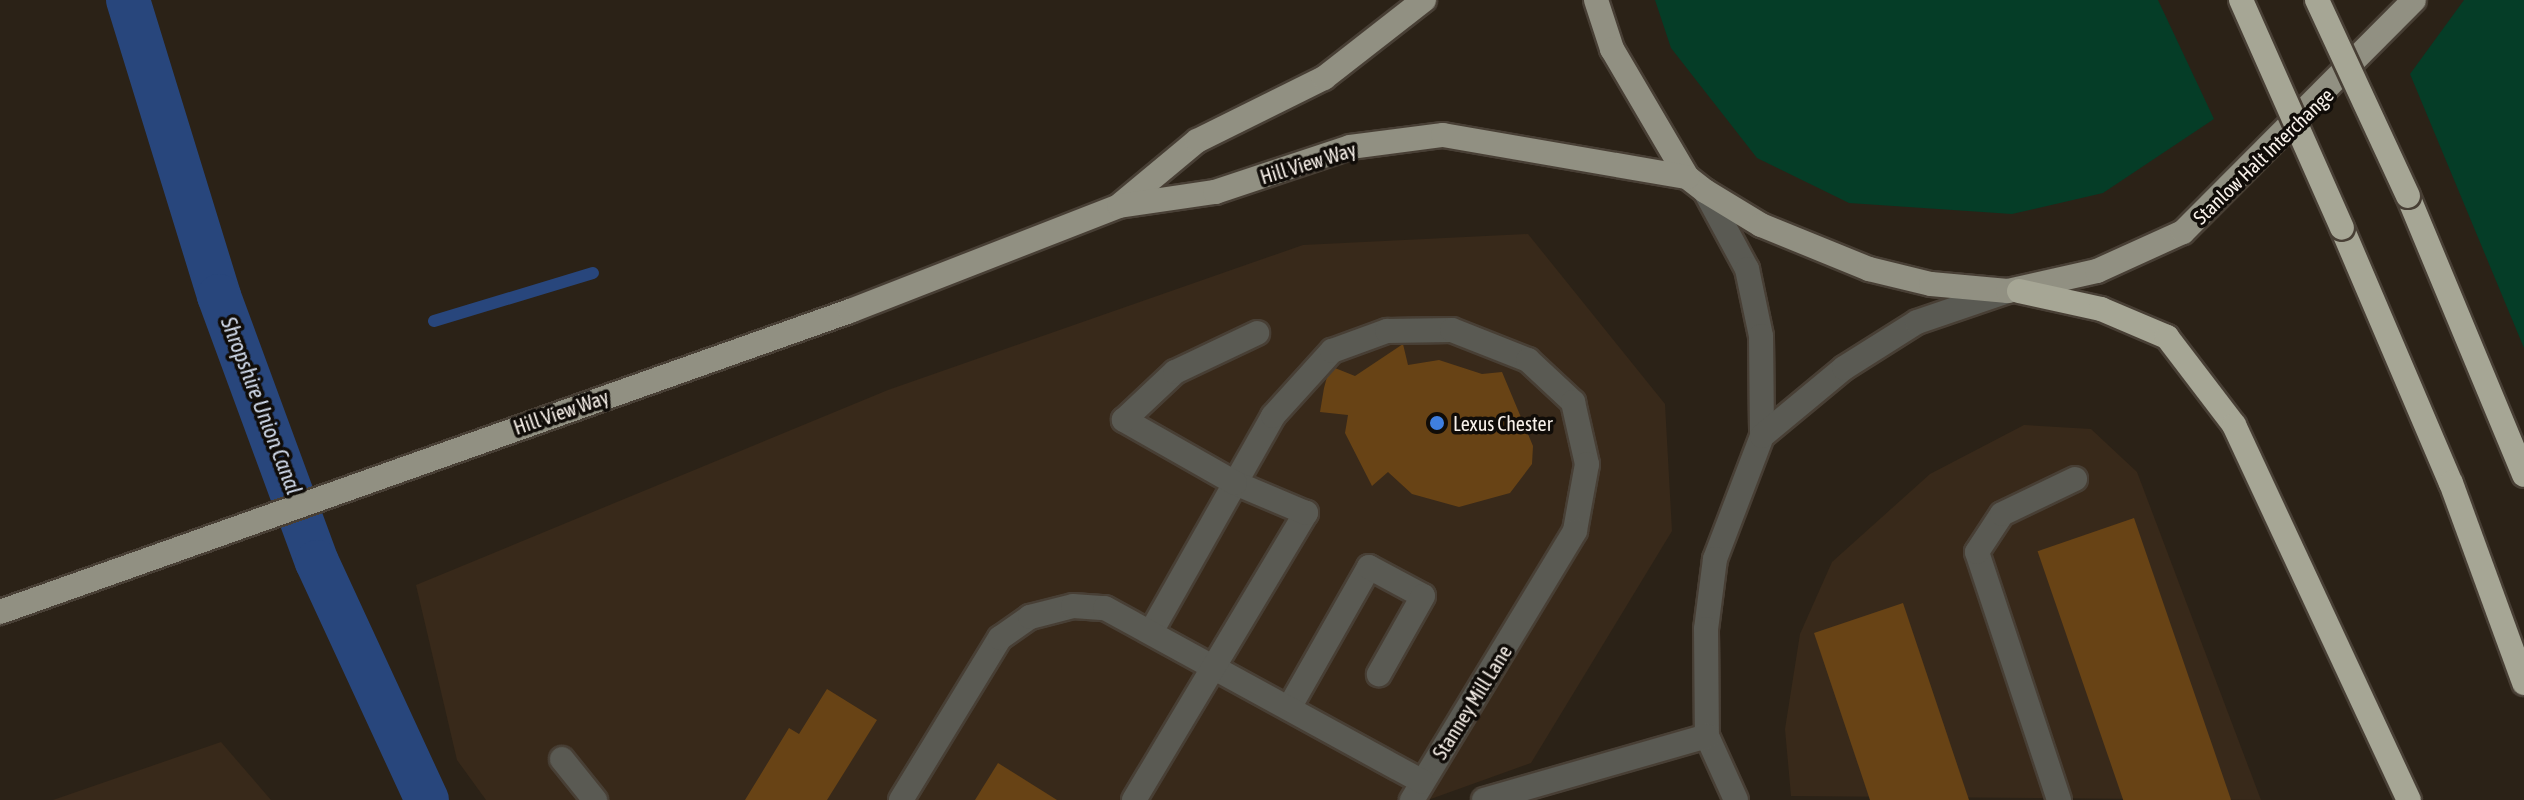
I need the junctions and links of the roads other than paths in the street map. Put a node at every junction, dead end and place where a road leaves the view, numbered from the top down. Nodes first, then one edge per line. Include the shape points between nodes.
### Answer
1 (1424, 0) edge
2 (1596, 0) edge
3 (2241, 0) edge
4 (2317, 0) edge
5 (2414, 0) edge
6 (1696, 184) junction
7 (1119, 206) junction
8 (2014, 291) junction
9 (1257, 333) dead end
10 (1762, 436) junction
11 (2524, 475) edge
12 (2075, 479) dead end
13 (1235, 483) junction
14 (0, 612) edge
15 (1151, 632) junction
16 (1218, 669) junction
17 (1379, 674) dead end
18 (2524, 683) edge
19 (1289, 708) junction
20 (1707, 736) junction
21 (562, 759) dead end
22 (1417, 791) edge
23 (595, 800) edge
24 (901, 800) edge
25 (1134, 800) edge
26 (1484, 800) edge
27 (1736, 800) edge
28 (2059, 800) edge
29 (2409, 800) edge

1 - 7 main road, Hill View Way via 1324,78 1197,141
2 - 6 main road, Stanlow Halt Interchange via 1612,49
3 - 18 highway, bridge via 2451,483
4 - 11 highway, bridge via 2408,196
5 - 8 main road, Stanlow Halt Interchange via 2183,232 2097,271
6 - 7 main road, Hill View Way via 1443,135 1350,147 1215,192
6 - 8 main road, Stanlow Halt Interchange via 1761,225 1869,269 1931,284
6 - 10 street via 1747,269 1761,336
7 - 14 main road, Hill View Way via 850,311
8 - 10 street via 1917,322 1844,368
8 - 29 highway via 2101,309 2167,337 2234,425
9 - 13 street via 1175,372 1124,420
10 - 20 street via 1715,559 1706,629
12 - 28 street via 2002,514 1977,552
13 - 15 street, Stanney Mill Lane
13 - 16 street via 1306,513
13 - 22 street, Stanney Mill Lane via 1273,416 1332,351 1387,331 1452,330 1528,360 1573,402 1587,464 1575,531
15 - 16 street
15 - 24 street via 1105,608 1073,606 1030,617 1000,638
16 - 19 street
16 - 25 street
17 - 19 street via 1423,596 1369,567
19 - 22 street
20 - 26 street
20 - 27 street
21 - 23 street

